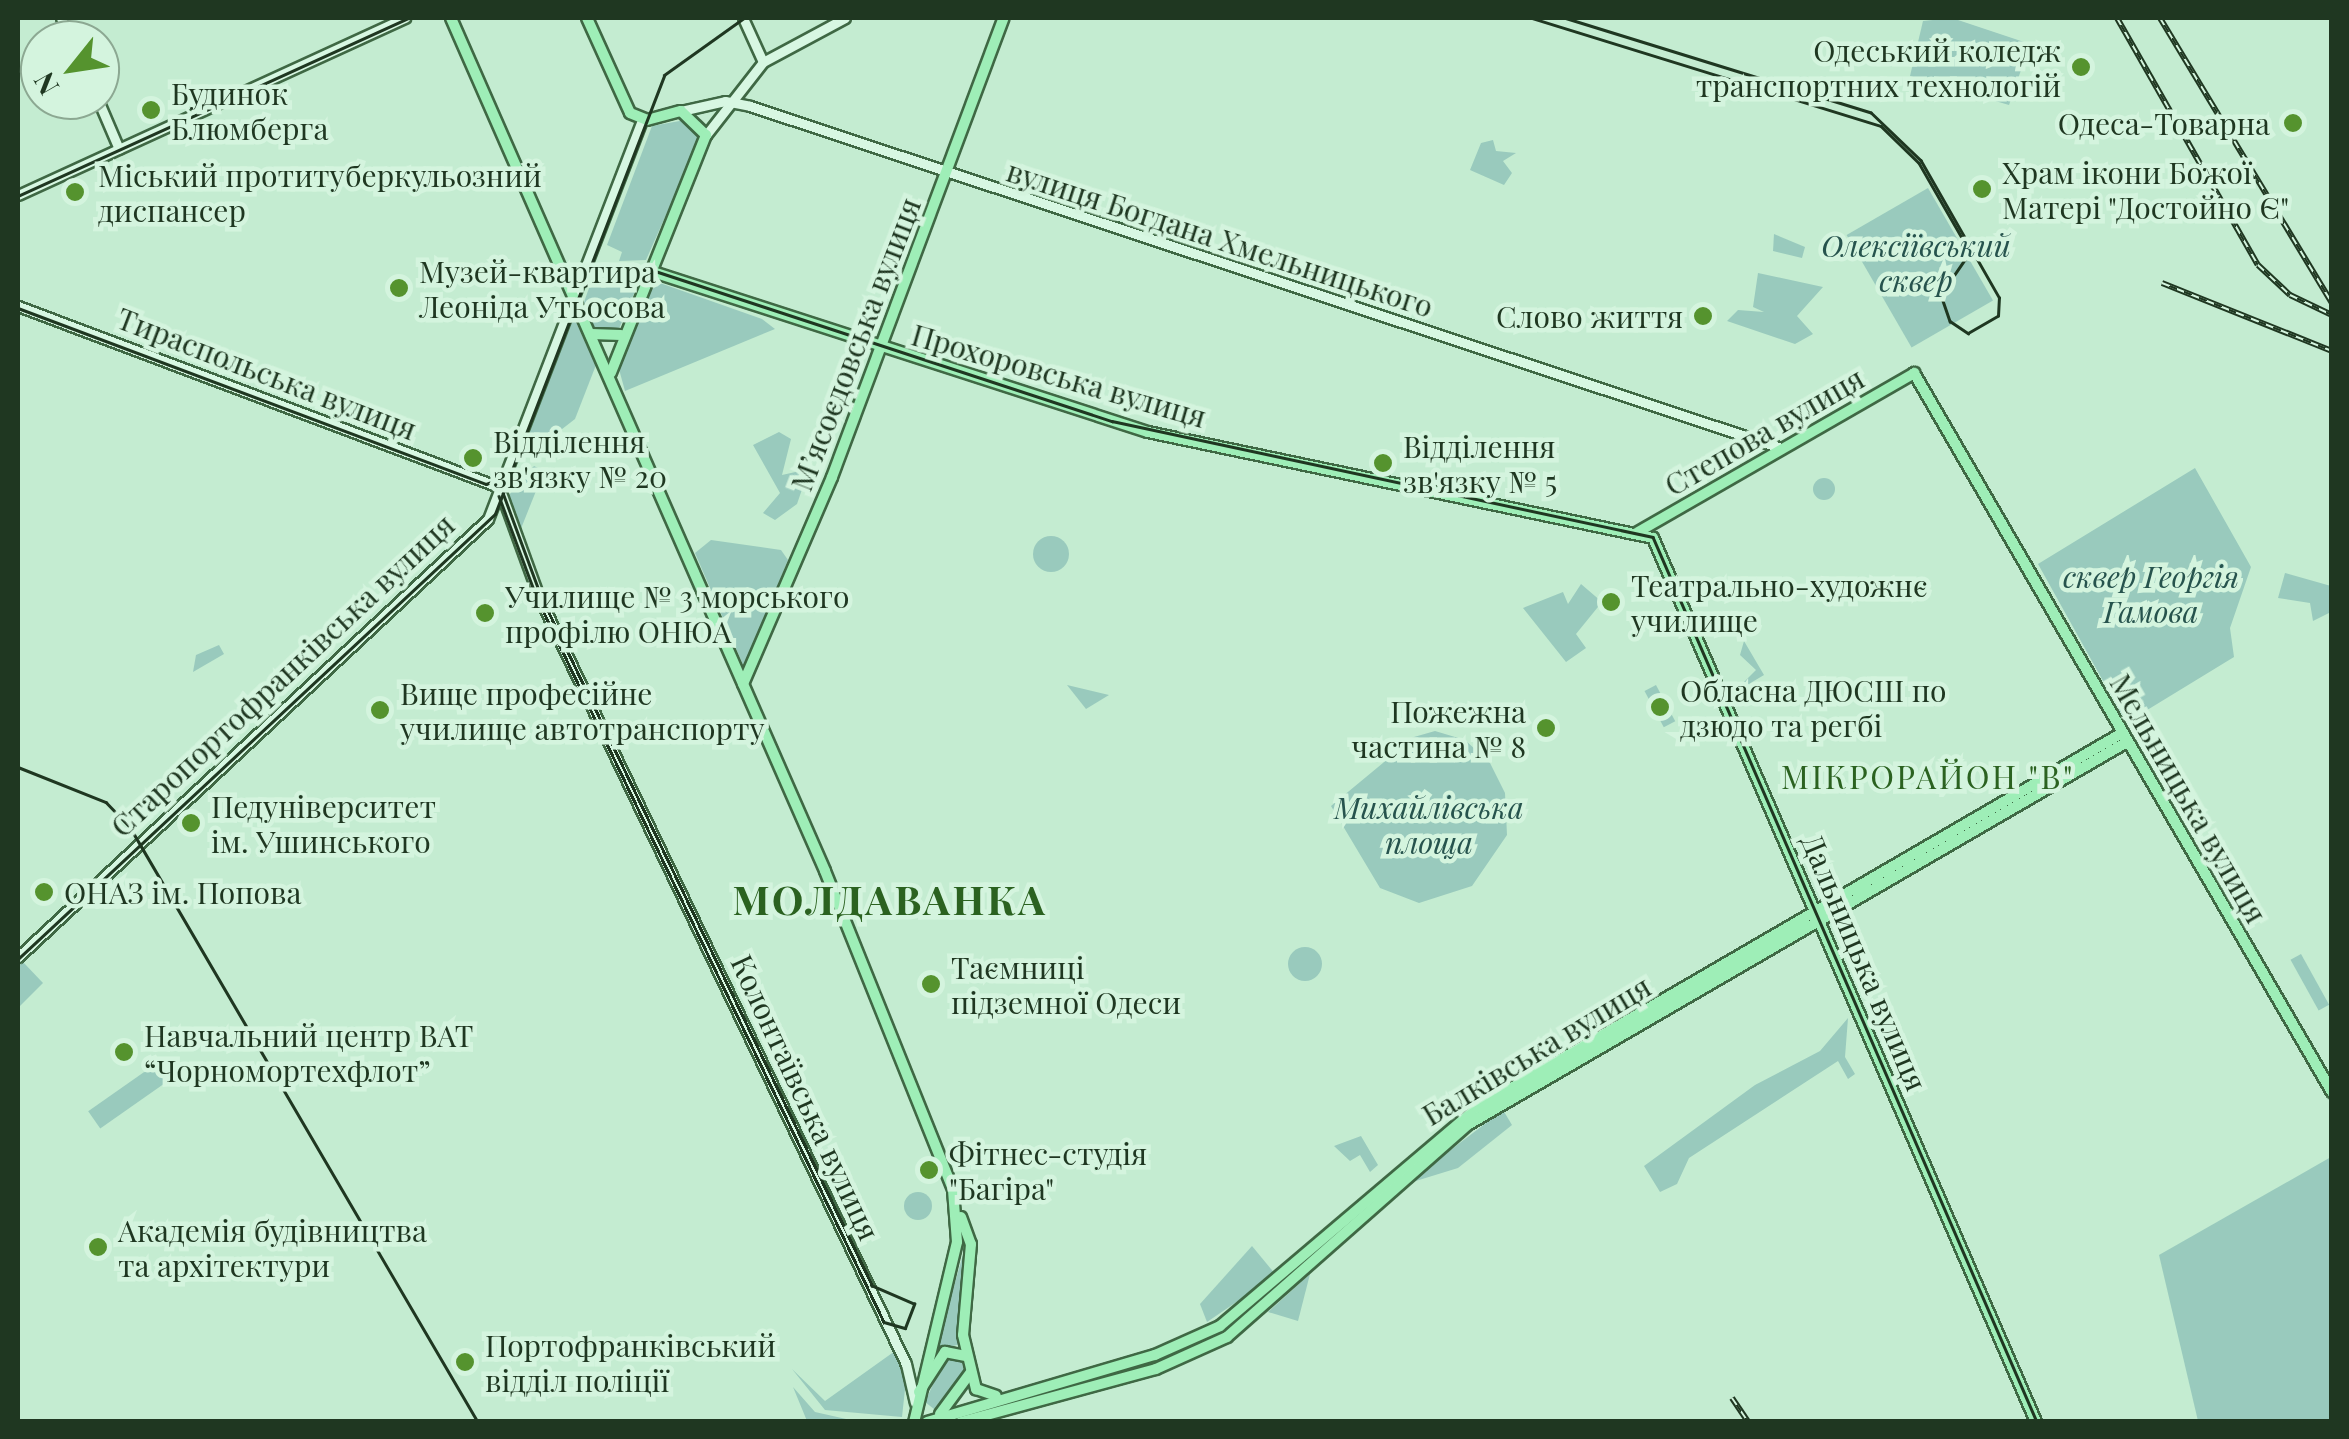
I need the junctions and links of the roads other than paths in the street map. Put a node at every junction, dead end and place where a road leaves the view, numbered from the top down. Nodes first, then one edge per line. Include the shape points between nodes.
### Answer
1 (405, 18) edge
2 (452, 18) edge
3 (587, 18) edge
4 (743, 18) edge
5 (845, 18) edge
6 (1004, 18) edge
7 (762, 62) junction
8 (752, 73) junction
9 (725, 101) junction
10 (750, 106) junction
11 (681, 112) junction
12 (106, 120) edge
13 (642, 120) junction
14 (706, 135) junction
15 (118, 149) junction
16 (945, 174) junction
17 (18, 195) edge
18 (650, 271) junction
19 (574, 296) junction
20 (18, 306) edge
21 (590, 332) junction
22 (622, 335) junction
23 (881, 348) junction
24 (1914, 373) joint
25 (614, 384) junction
26 (1781, 448) junction
27 (500, 487) junction
28 (1663, 517) junction
29 (1638, 532) junction
30 (1656, 541) junction
31 (743, 684) junction
32 (2125, 738) junction
33 (1819, 917) junction
34 (18, 956) edge
35 (2332, 1092) edge
36 (959, 1212) junction
37 (968, 1358) junction
38 (972, 1371) junction
39 (1006, 1396) junction
40 (915, 1400) junction
41 (985, 1418) edge
42 (928, 1421) edge
43 (914, 1422) edge
44 (961, 1422) edge
45 (2036, 1422) edge

1 - 15 main road
2 - 19 main road
3 - 13 main road via 626,108
4 - 7 main road
5 - 7 main road
6 - 16 main road, Мʼясоєдовська вулиця
7 - 8 main road
8 - 9 main road
8 - 10 main road via 742,91
9 - 10 main road, вулиця Богдана Хмельницького
9 - 11 main road, вулиця Богдана Хмельницького
9 - 14 main road
10 - 16 main road, вулиця Богдана Хмельницького
11 - 13 main road, вулиця Богдана Хмельницького
11 - 14 main road
12 - 15 main road
13 - 19 main road, Старопортофранківська вулиця
14 - 18 main road
15 - 17 main road
16 - 23 main road, Мʼясоєдовська вулиця
16 - 26 main road, вулиця Богдана Хмельницького
18 - 22 main road
18 - 23 main road, Прохоровська вулиця
19 - 21 main road
19 - 27 main road, Старопортофранківська вулиця
20 - 27 main road, Тираспольська вулиця
21 - 22 main road
21 - 25 main road
22 - 25 main road
23 - 29 main road, Прохоровська вулиця via 1170,438
23 - 31 main road, Мʼясоєдовська вулиця
24 - 26 main road, Степова вулиця
24 - 32 main road, Мельницька вулиця
25 - 31 main road
26 - 28 main road, Степова вулиця
27 - 34 main road, Старопортофранківська вулиця via 488,519
27 - 40 main road, Колонтаївська вулиця via 539,597 873,1297
28 - 29 main road, Степова вулиця
28 - 30 main road
29 - 30 main road
30 - 33 main road, Дальницька вулиця
31 - 36 main road
32 - 33 main road, Балківська вулиця
32 - 35 main road, Мельницька вулиця
33 - 39 main road, Балківська вулиця via 1457,1121 1220,1326 1155,1355
33 - 41 main road, Балківська вулиця via 1469,1124 1227,1337 1156,1369
33 - 45 main road, Дальницька вулиця
36 - 37 main road via 971,1244 962,1312
36 - 40 main road
37 - 38 main road
37 - 40 main road via 946,1352
38 - 39 main road via 978,1392
38 - 42 main road
39 - 42 main road, Балківська вулиця
40 - 43 main road
41 - 44 main road, Балківська вулиця

